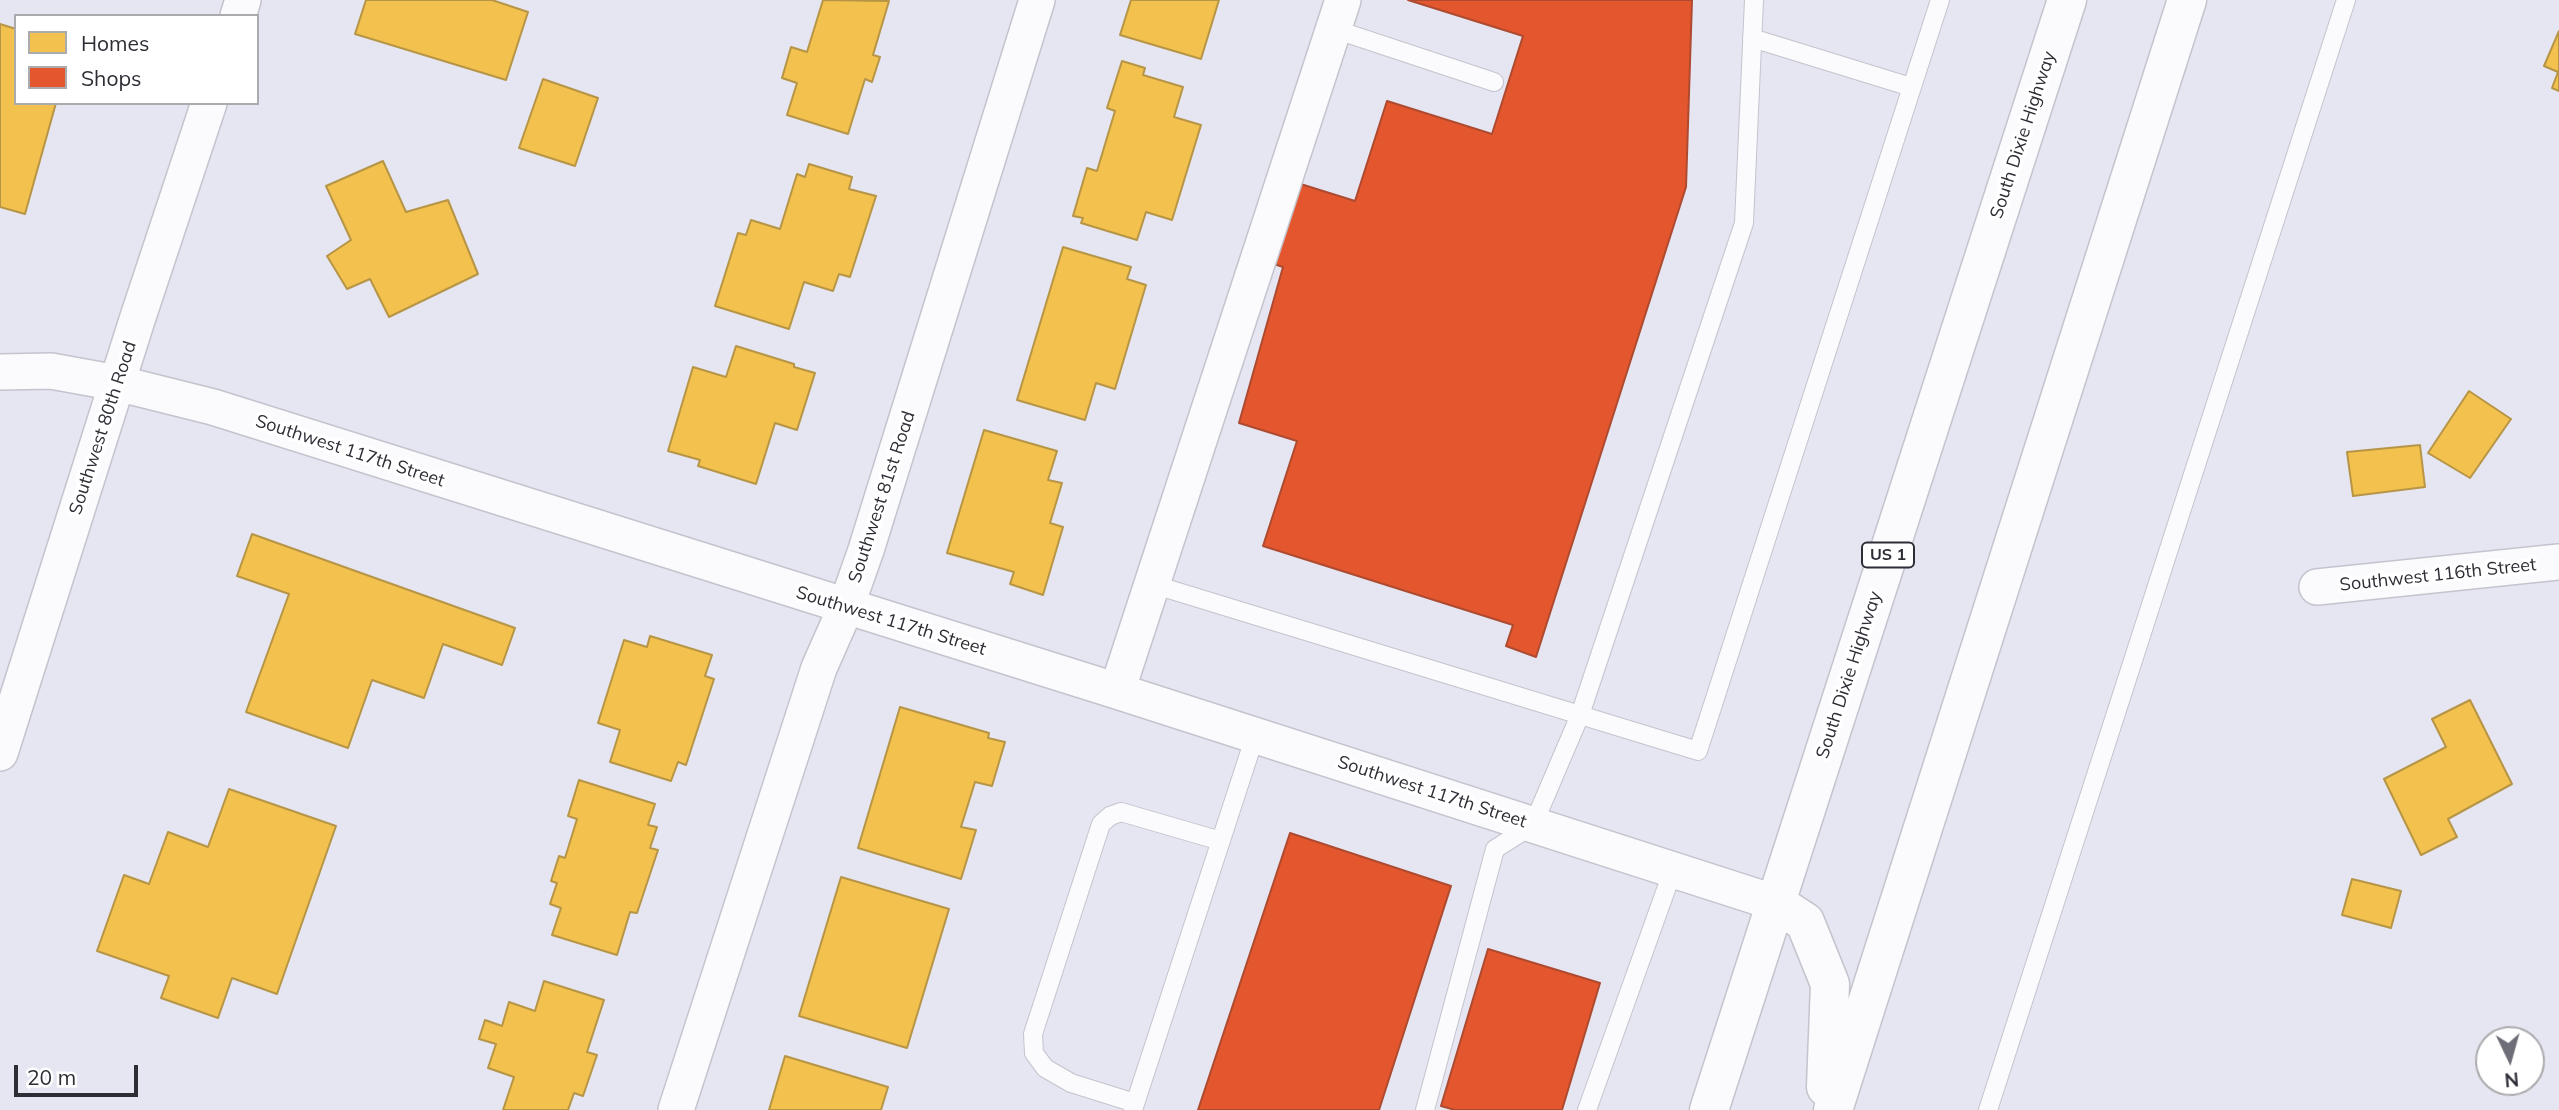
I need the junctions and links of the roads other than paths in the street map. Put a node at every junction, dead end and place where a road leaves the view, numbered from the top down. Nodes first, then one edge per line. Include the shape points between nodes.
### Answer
1 (1037, 0) edge
2 (1754, 0) edge
3 (1940, 0) edge
4 (2067, 0) edge
5 (2187, 0) edge
6 (2346, 0) edge
7 (1338, 14) edge
8 (1752, 38) junction
9 (1494, 82) dead end
10 (1911, 87) junction
11 (208, 105) edge
12 (0, 372) edge
13 (117, 383) junction
14 (2559, 562) edge
15 (1152, 584) junction
16 (2317, 587) dead end
17 (846, 607) junction
18 (1117, 691) junction
19 (1580, 715) junction
20 (1255, 736) junction
21 (0, 753) edge
22 (1533, 825) junction
23 (1221, 841) junction
24 (1673, 870) junction
25 (1776, 903) junction
26 (1134, 1107) edge
27 (676, 1110) edge
28 (1425, 1110) edge
29 (1587, 1110) edge
30 (1709, 1110) edge
31 (1826, 1110) edge
32 (1833, 1110) edge
33 (1988, 1110) edge

1 - 17 street, Southwest 81st Road
2 - 8 lane
3 - 10 lane
4 - 25 highway, South Dixie Highway / US 1
5 - 32 highway
6 - 33 lane
7 - 9 lane
7 - 15 street
8 - 10 lane
8 - 19 lane via 1744,223
10 - 19 lane via 1698,751
11 - 13 street, Southwest 80th Road
12 - 13 street, Southwest 117th Street via 51,371
13 - 17 street, Southwest 117th Street via 213,407
13 - 21 street, Southwest 80th Road
14 - 16 street, Southwest 116th Street
15 - 18 street
15 - 19 lane
17 - 18 street, Southwest 117th Street
17 - 27 street, Southwest 81st Road via 819,668
18 - 20 street, Southwest 117th Street
19 - 22 lane
20 - 22 street, Southwest 117th Street
20 - 23 lane
22 - 24 street, Southwest 117th Street
22 - 28 lane via 1494,849
23 - 26 lane
23 - 26 lane via 1121,812 1101,824 1033,1034 1034,1053 1045,1068 1071,1083
24 - 25 street, Southwest 117th Street
24 - 29 lane
25 - 30 highway, South Dixie Highway / US 1
25 - 31 highway via 1805,922 1830,984

